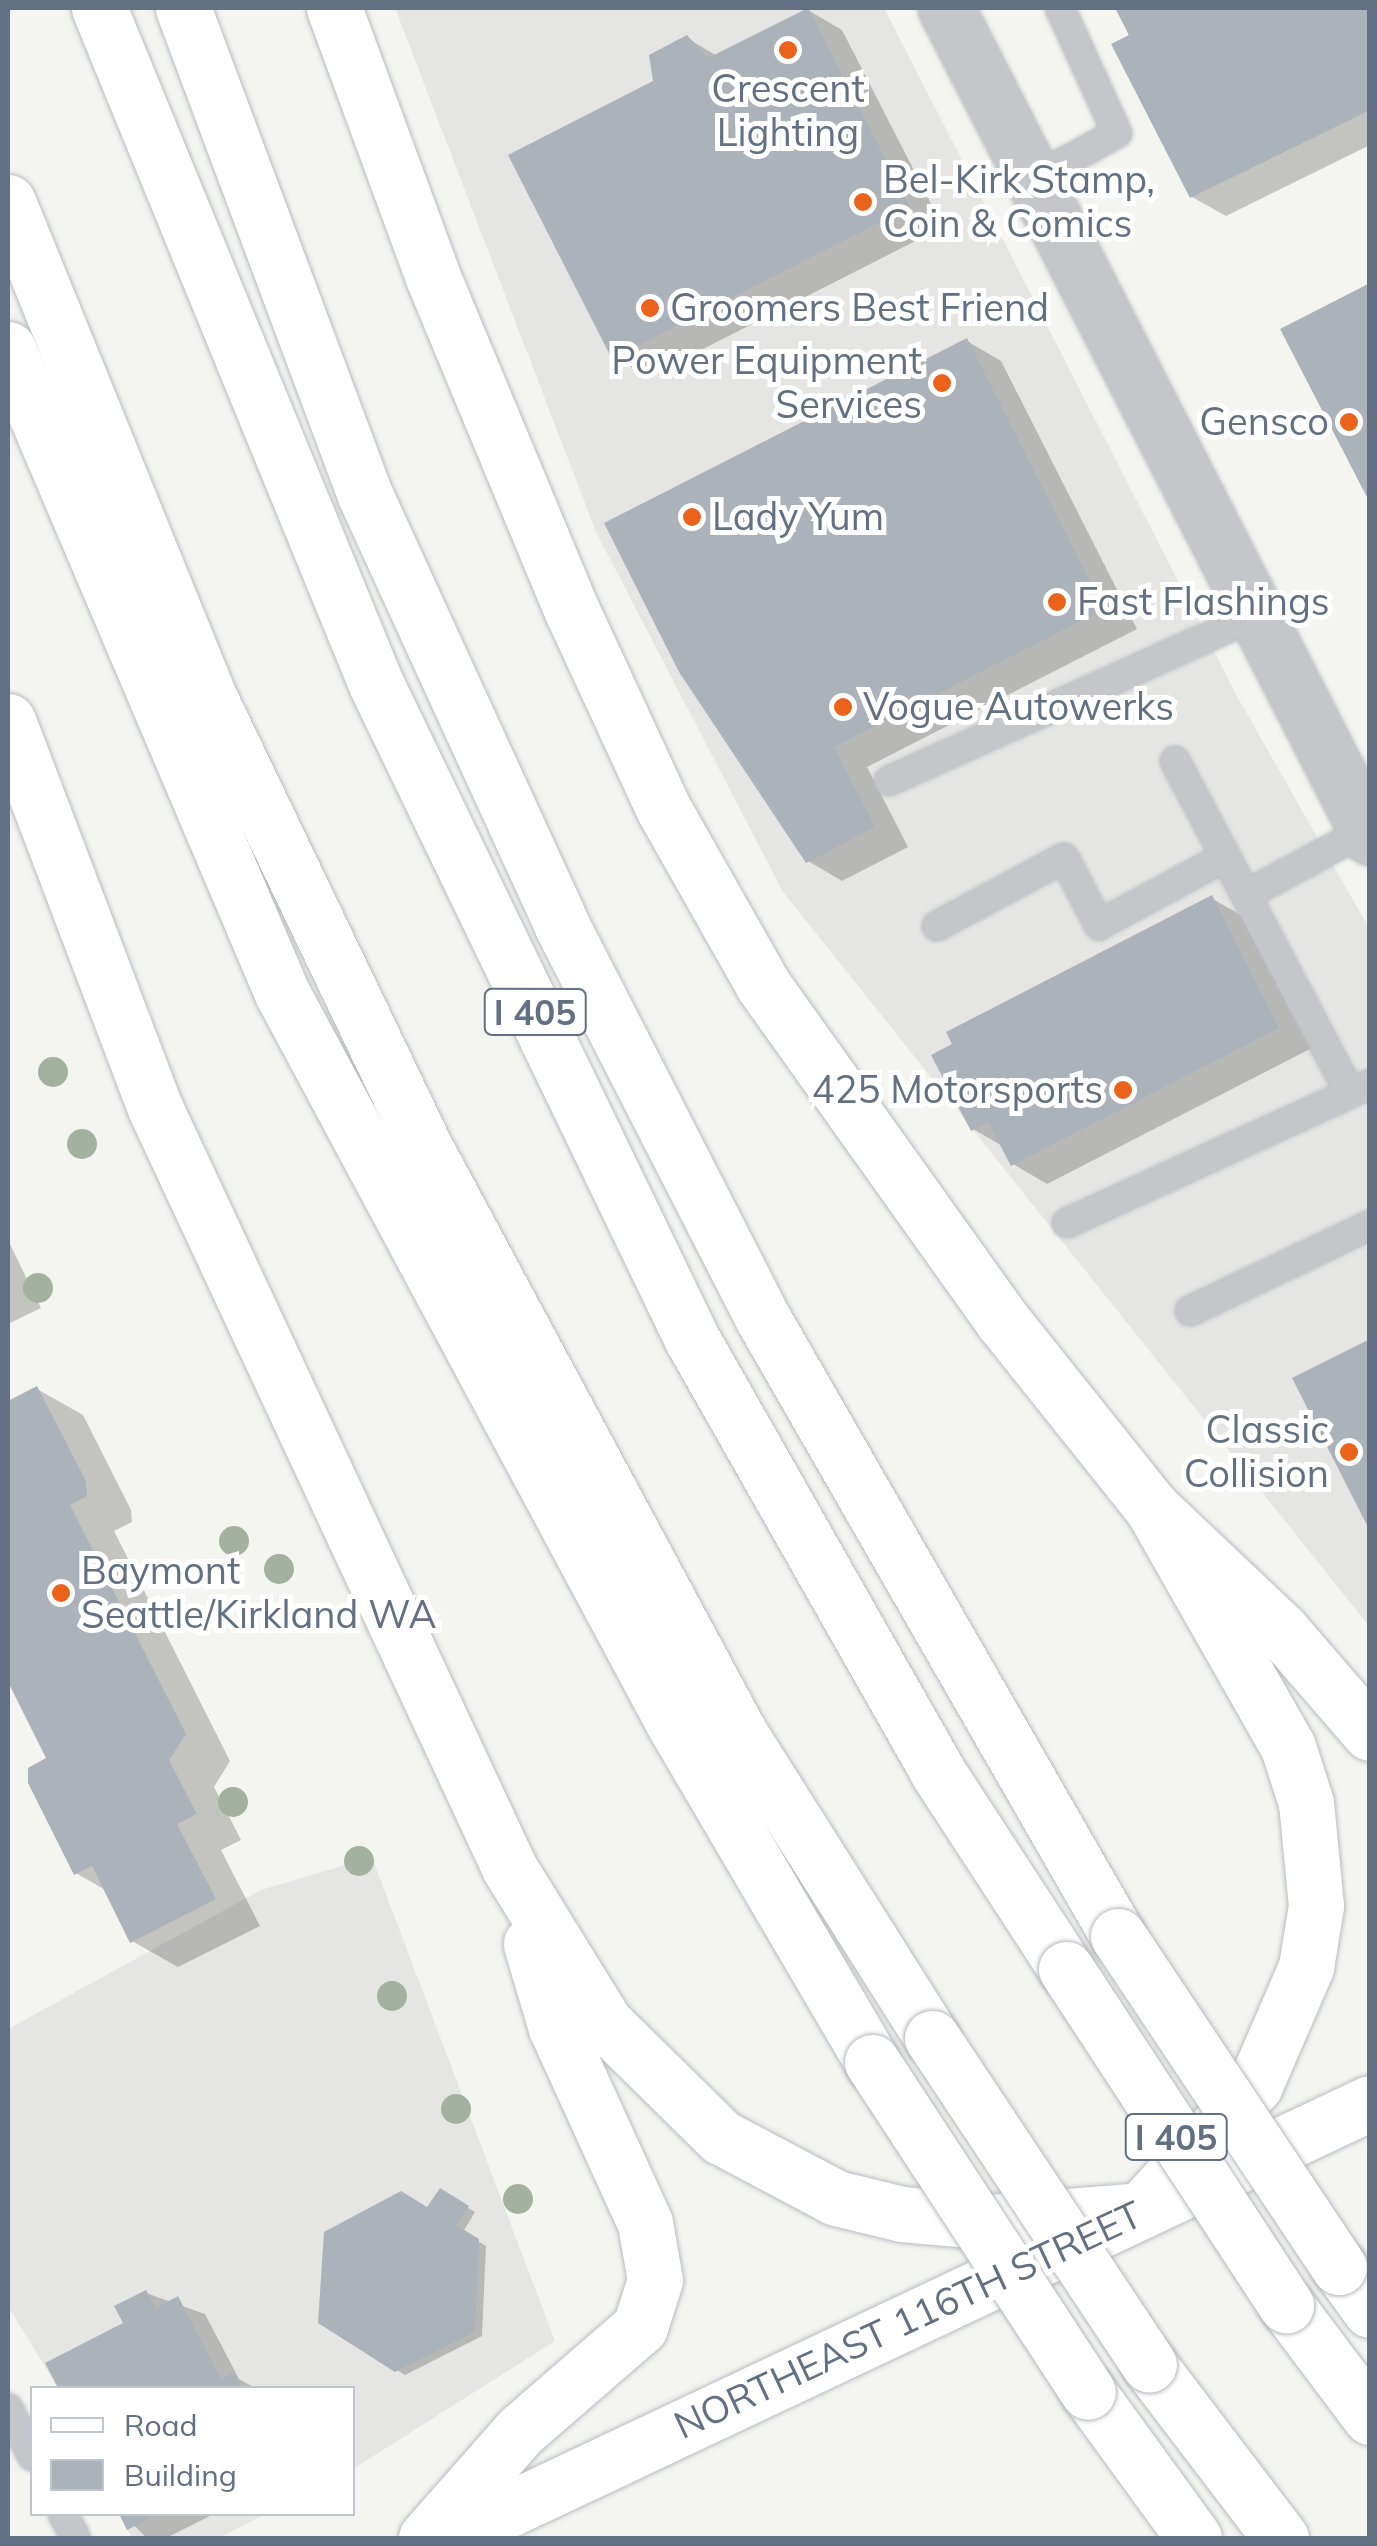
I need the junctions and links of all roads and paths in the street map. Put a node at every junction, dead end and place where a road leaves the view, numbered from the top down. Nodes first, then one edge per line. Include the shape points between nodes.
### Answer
1 (99, 8) edge
2 (183, 8) edge
3 (334, 8) edge
4 (946, 8) edge
5 (1060, 8) edge
6 (1034, 179) junction
7 (8, 202) edge
8 (8, 349) edge
9 (1256, 615) junction
10 (8, 720) edge
11 (1175, 761) dead end
12 (889, 782) dead end
13 (1368, 834) edge
14 (1225, 857) junction
15 (1246, 894) junction
16 (937, 926) dead end
17 (1360, 1088) edge
18 (1066, 1222) dead end
19 (1370, 1225) edge
20 (1190, 1311) dead end
21 (1152, 1508) junction
22 (1370, 1733) edge
23 (510, 1870) junction
24 (1370, 2103) edge
25 (1141, 2210) junction
26 (1354, 2289) edge
27 (8, 2408) edge
28 (1370, 2417) edge
29 (30, 2452) edge
30 (64, 2516) edge
31 (76, 2538) edge
32 (426, 2538) edge
33 (448, 2538) edge
34 (1194, 2538) edge
35 (1280, 2538) edge

1 - 28 main road, I 405, bridge via 376,684 692,1339 938,1771 1286,2305
2 - 26 main road, I 405, bridge via 365,495 562,926 762,1318 1118,1936
3 - 21 main road via 432,275 663,808 763,985 848,1108
4 - 6 street
5 - 6 lane via 1117,133
6 - 9 street
7 - 35 main road, bridge via 209,697 424,1146 740,1734 1149,2365
8 - 34 main road, bridge via 282,993 674,1724 872,2062 1088,2392
9 - 12 lane
9 - 13 street
10 - 23 main road via 156,1110
11 - 14 lane
13 - 15 lane
14 - 15 lane
14 - 16 lane via 1099,925 1064,858
15 - 17 lane
17 - 18 lane
19 - 20 lane
21 - 22 main road via 1281,1630
21 - 25 main road via 1288,1747 1306,1803 1316,1906 1292,2018 1263,2074
23 - 25 main road via 561,1960 650,2074 721,2137 789,2178 836,2198 963,2220
23 - 32 main road via 556,2028 645,2223 654,2280 640,2327 520,2431
24 - 25 main road, NORTHEAST 116TH STREET
25 - 33 main road, NORTHEAST 116TH STREET
27 - 29 lane
30 - 31 lane

